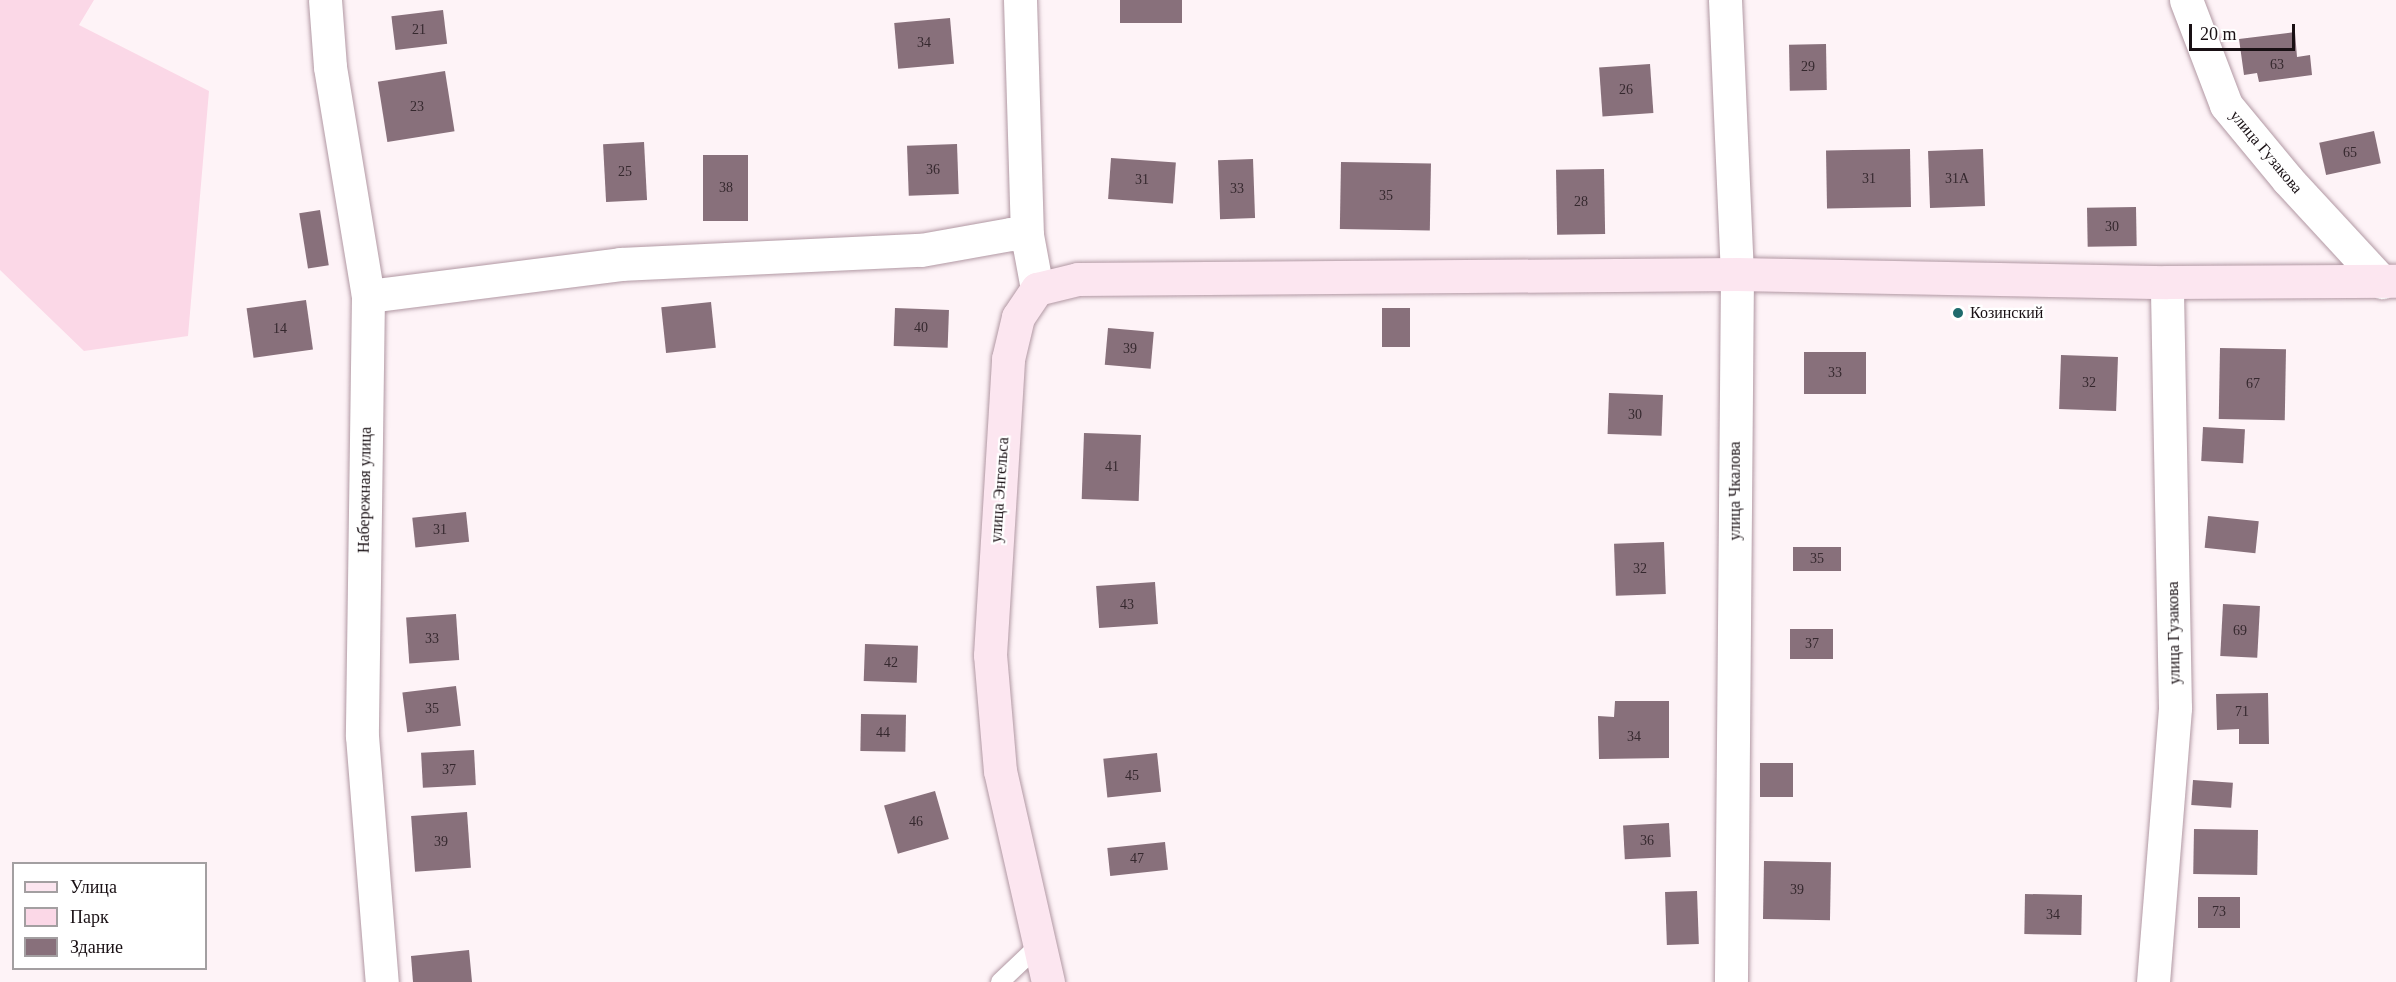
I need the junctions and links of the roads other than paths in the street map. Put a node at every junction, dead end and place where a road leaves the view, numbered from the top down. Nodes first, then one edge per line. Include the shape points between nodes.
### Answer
1 (325, 0) edge
2 (1020, 0) edge
3 (1725, 0) edge
4 (2186, 0) edge
5 (1026, 235) junction
6 (1737, 274) junction
7 (2389, 281) edge
8 (2168, 282) junction
9 (1037, 289) junction
10 (368, 296) junction
11 (1038, 946) junction
12 (382, 982) edge
13 (1000, 982) edge
14 (1048, 982) edge
15 (1731, 982) edge
16 (2152, 982) edge

1 - 10 street, Набережная улица via 330,67
2 - 5 street
3 - 6 street, улица Чкалова
4 - 7 street, улица Гузакова via 2226,105 2288,180
5 - 9 street
5 - 10 street via 1011,234 921,250 620,264
6 - 8 main road
6 - 9 main road via 1078,279
6 - 15 street, улица Чкалова
7 - 8 main road
8 - 16 street, улица Гузакова via 2175,708
9 - 11 main road, улица Энгельса via 1017,317 1008,359 990,655 1000,771
10 - 12 street, Набережная улица via 362,736
11 - 13 lane
11 - 14 main road, улица Энгельса

